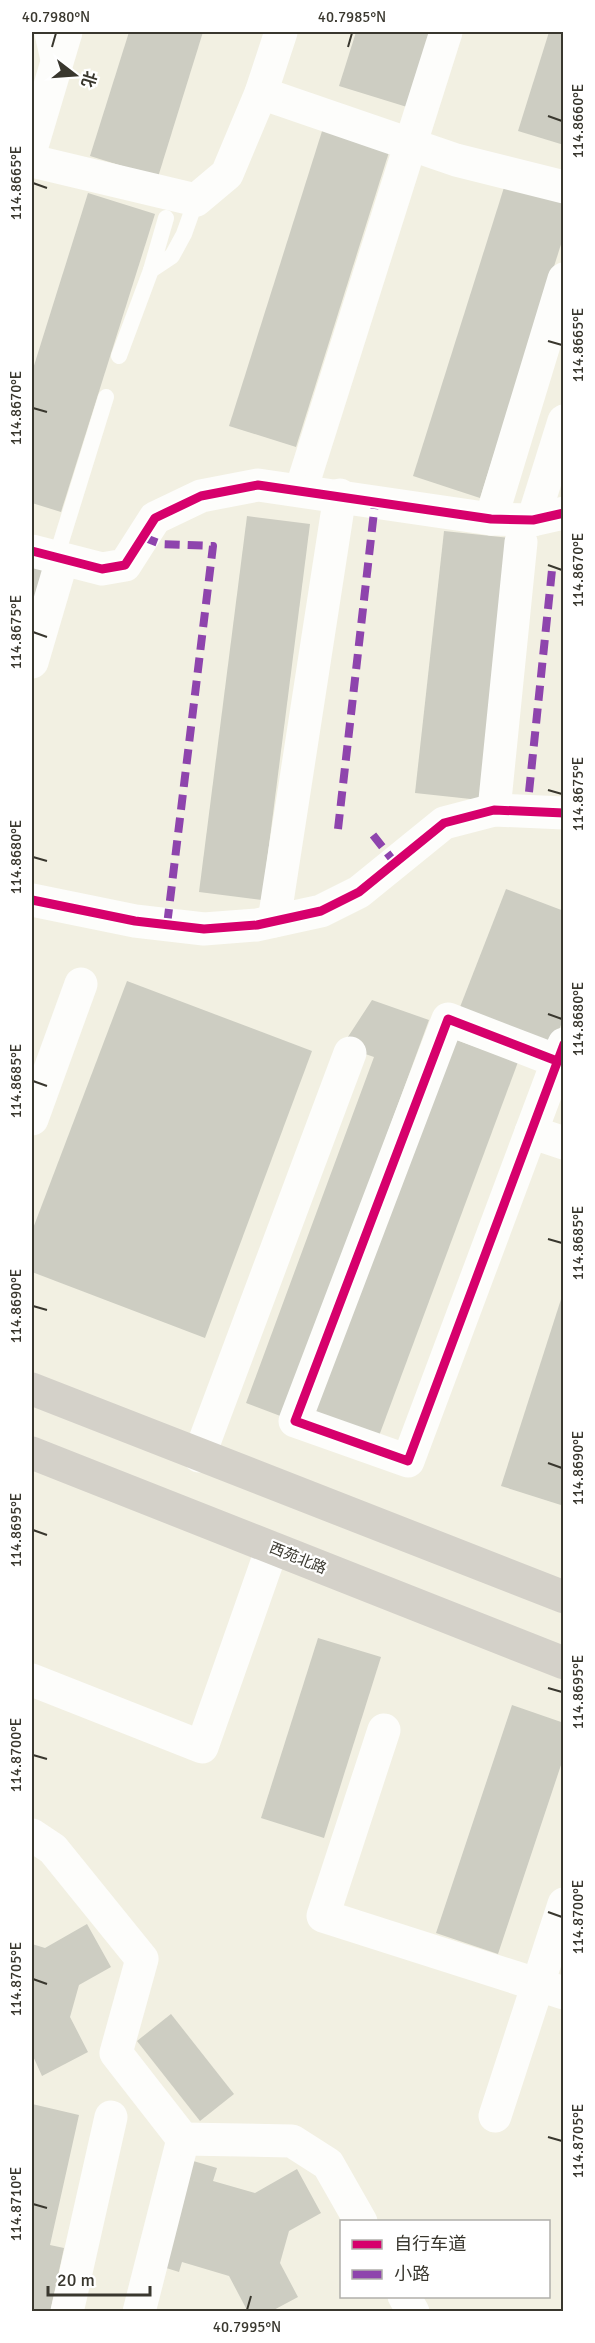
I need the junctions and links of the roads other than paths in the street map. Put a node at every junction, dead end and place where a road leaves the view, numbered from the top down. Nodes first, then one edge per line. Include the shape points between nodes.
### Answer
1 (42, 32) edge
2 (66, 32) edge
3 (280, 32) edge
4 (446, 32) edge
5 (52, 77) junction
6 (261, 93) junction
7 (32, 146) edge
8 (410, 146) junction
9 (32, 161) edge
10 (564, 187) edge
11 (196, 200) junction
12 (166, 218) dead end
13 (151, 270) junction
14 (564, 279) edge
15 (119, 356) dead end
16 (106, 397) dead end
17 (564, 420) edge
18 (301, 490) junction
19 (340, 495) junction
20 (490, 519) junction
21 (539, 525) edge
22 (50, 556) edge
23 (32, 662) edge
24 (494, 810) junction
25 (564, 813) edge
26 (32, 900) edge
27 (274, 921) junction
28 (81, 984) dead end
29 (560, 1052) edge
30 (350, 1053) dead end
31 (32, 1119) edge
32 (531, 1132) junction
33 (564, 1143) edge
34 (32, 1389) edge
35 (32, 1453) edge
36 (199, 1456) junction
37 (272, 1548) junction
38 (564, 1597) edge
39 (564, 1663) edge
40 (32, 1680) edge
41 (384, 1730) dead end
42 (32, 1835) edge
43 (564, 1904) edge
44 (551, 1989) edge
45 (495, 2116) dead end
46 (111, 2117) dead end
47 (183, 2139) junction
48 (360, 2220) edge
49 (406, 2298) edge
50 (67, 2312) edge
51 (139, 2312) edge
52 (413, 2312) edge

1 - 5 lane
2 - 5 street
3 - 6 street
4 - 8 street
5 - 7 street
6 - 8 street
6 - 11 street via 227,174
8 - 10 street
8 - 18 street
9 - 11 street
11 - 13 lane via 172,256
12 - 13 lane
13 - 15 lane
14 - 20 street
16 - 22 lane
17 - 21 street
18 - 19 street
18 - 22 street via 258,484 201,496 154,518 125,565 102,569
19 - 20 street
19 - 27 street
20 - 21 street
21 - 24 street
22 - 23 street
24 - 25 street
24 - 27 street via 444,823 359,892 321,911
26 - 27 street via 135,921 204,929
28 - 31 street
29 - 32 street
29 - 32 street via 447,1019 295,1421 408,1461
30 - 36 street
32 - 33 street
34 - 36 main road
35 - 37 main road, 西苑北路
36 - 38 main road
37 - 39 main road, 西苑北路
37 - 40 street via 202,1747
41 - 44 street via 323,1916
42 - 47 street via 53,1850 142,1959 116,2053
43 - 44 street
44 - 45 street
46 - 50 street
47 - 48 street via 292,2141 328,2164
47 - 51 street
49 - 52 street

